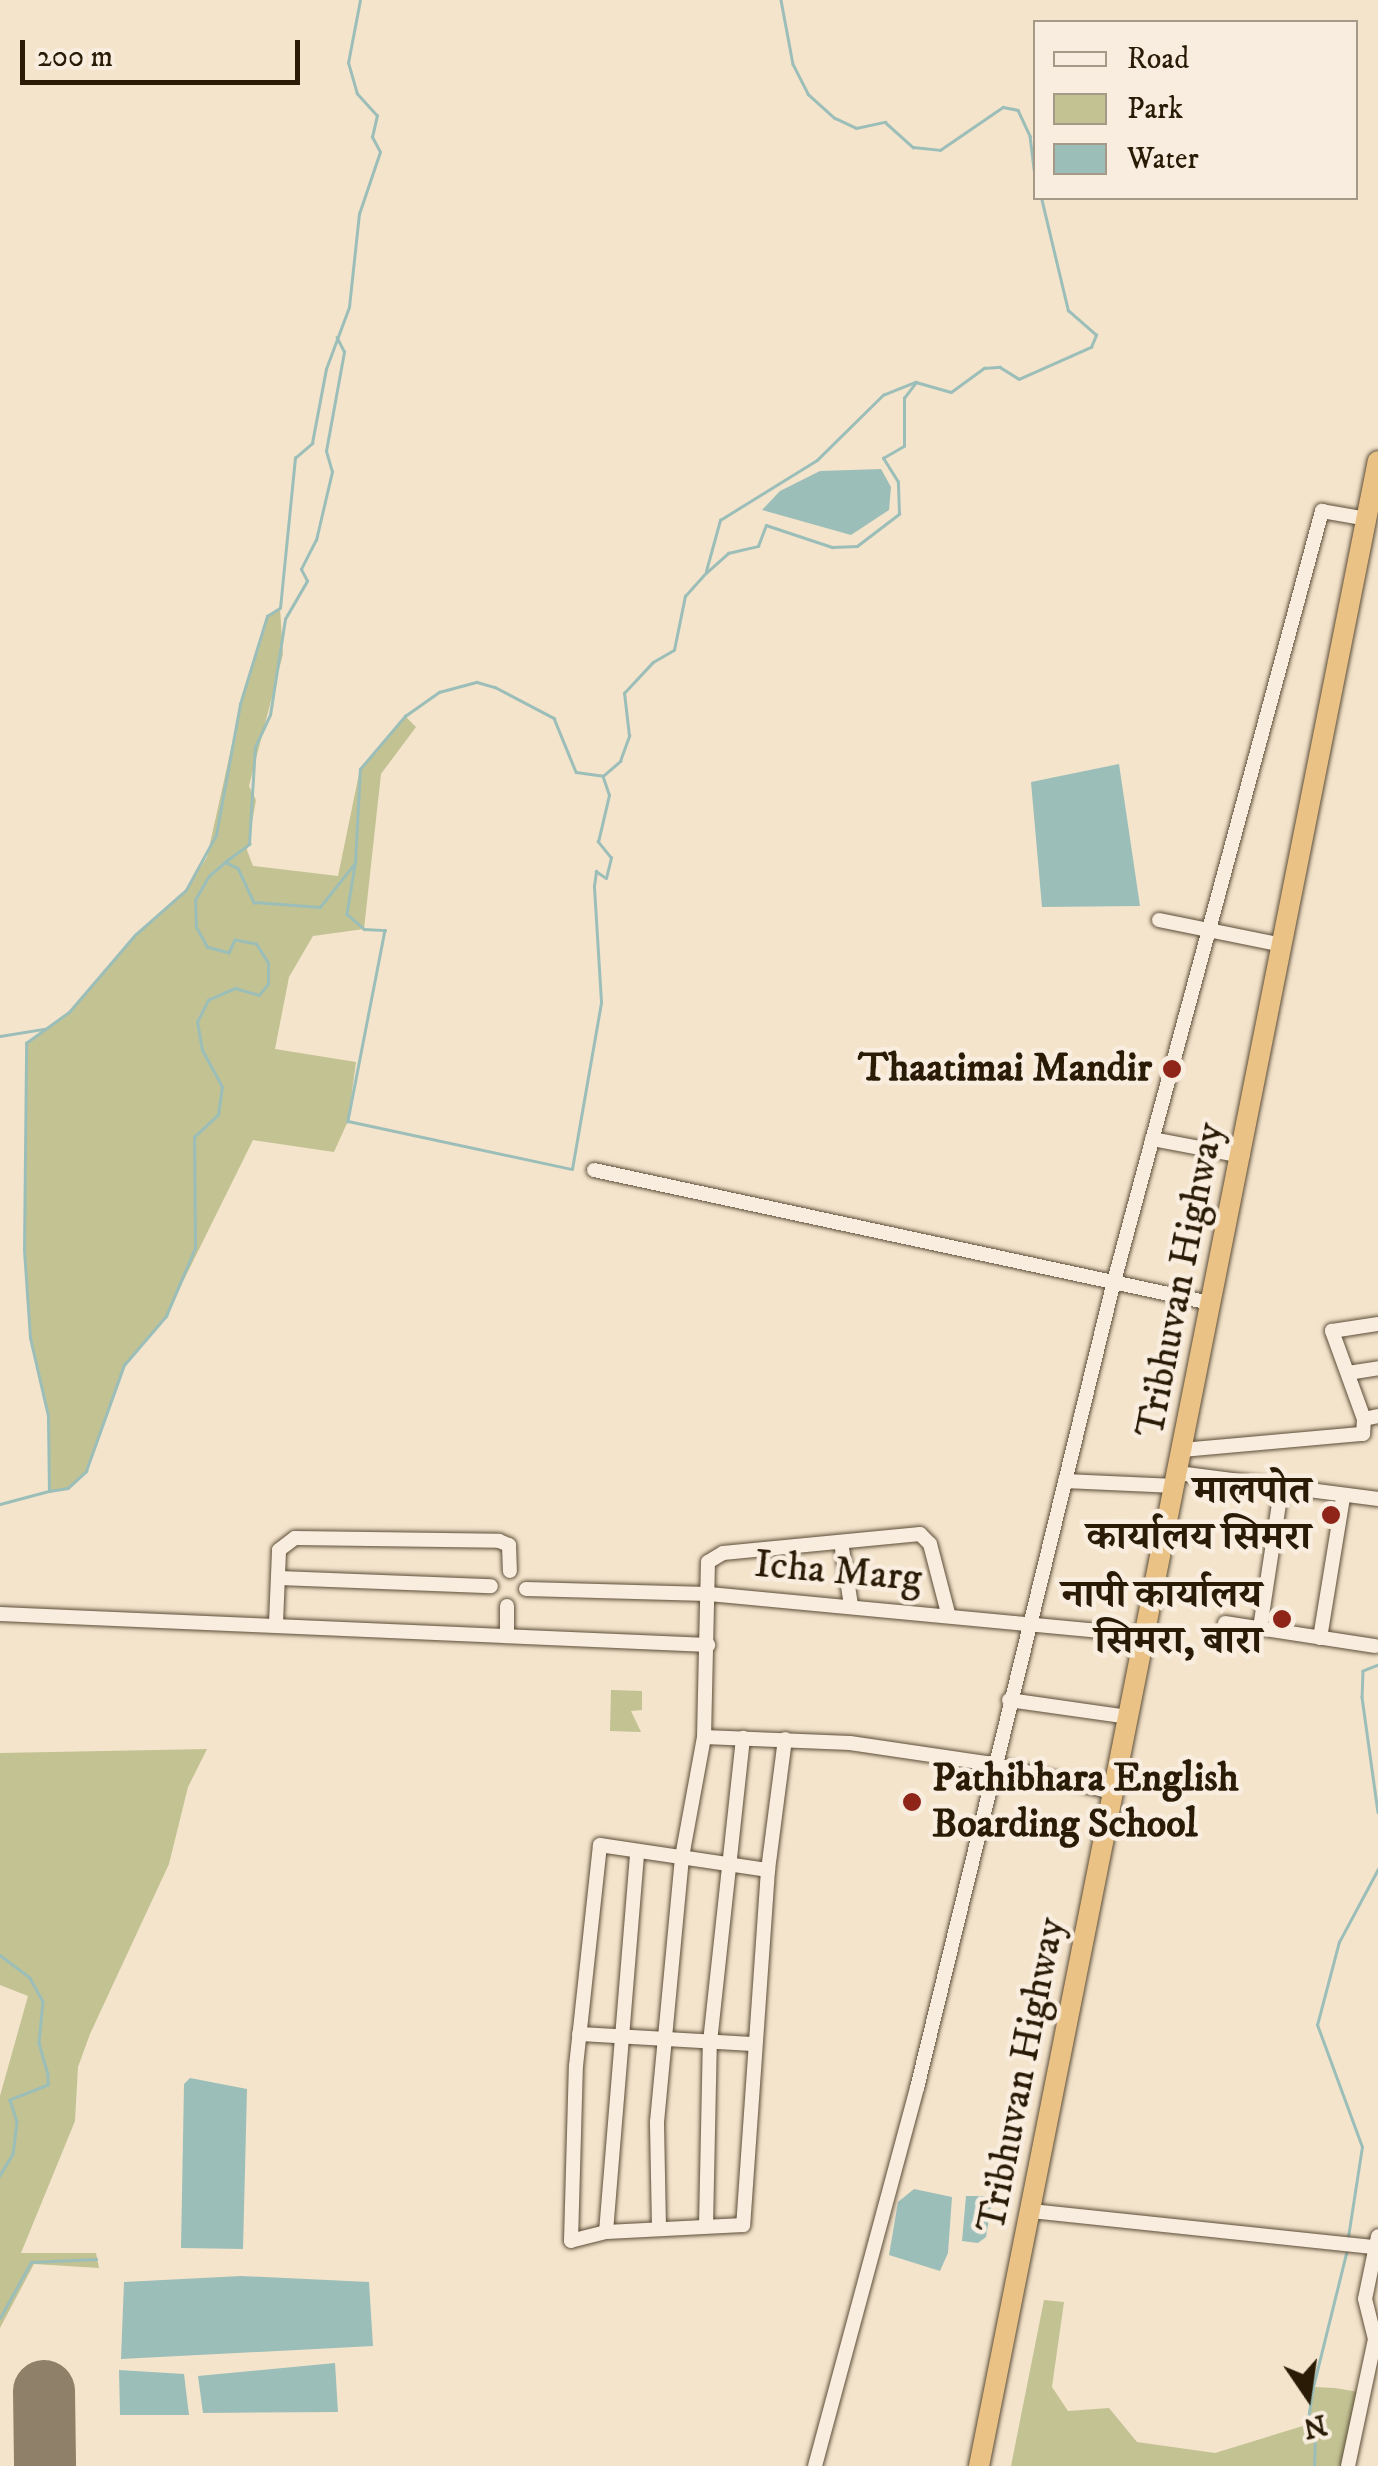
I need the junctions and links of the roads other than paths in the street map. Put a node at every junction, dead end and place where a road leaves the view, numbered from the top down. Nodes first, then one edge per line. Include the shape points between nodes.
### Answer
1 (1378, 461) edge
2 (1368, 519) junction
3 (1370, 550) edge
4 (1159, 920) dead end
5 (1206, 930) junction
6 (1283, 946) junction
7 (1152, 1139) junction
8 (1242, 1156) junction
9 (594, 1170) dead end
10 (1113, 1285) junction
11 (1210, 1303) junction
12 (1378, 1324) edge
13 (1378, 1368) edge
14 (1348, 1373) junction
15 (1371, 1417) edge
16 (1182, 1450) junction
17 (1176, 1480) junction
18 (1065, 1481) junction
19 (1281, 1491) junction
20 (1344, 1496) junction
21 (1378, 1500) edge
22 (841, 1542) junction
23 (510, 1572) junction
24 (278, 1578) junction
25 (491, 1586) junction
26 (526, 1589) junction
27 (708, 1594) junction
28 (850, 1605) junction
29 (507, 1606) junction
30 (948, 1613) junction
31 (0, 1614) edge
32 (1029, 1620) junction
33 (1225, 1623) dead end
34 (276, 1624) junction
35 (1260, 1628) junction
36 (1144, 1635) junction
37 (507, 1636) junction
38 (1320, 1638) junction
39 (708, 1645) junction
40 (1375, 1646) dead end
41 (1009, 1700) junction
42 (1128, 1716) junction
43 (704, 1737) junction
44 (743, 1738) junction
45 (785, 1739) junction
46 (992, 1764) junction
47 (1112, 1792) junction
48 (637, 1851) junction
49 (682, 1857) junction
50 (725, 1864) junction
51 (768, 1870) junction
52 (579, 2034) junction
53 (619, 2036) junction
54 (665, 2040) junction
55 (710, 2042) junction
56 (754, 2044) junction
57 (1031, 2211) junction
58 (706, 2226) junction
59 (659, 2228) junction
60 (606, 2232) junction
61 (1375, 2242) edge
62 (816, 2466) edge
63 (979, 2466) edge
64 (1348, 2466) edge

1 - 2 highway, Tribhuvan Highway
2 - 3 highway, Tribhuvan Highway
2 - 5 street via 1322,511 1272,714
3 - 6 highway, Tribhuvan Highway
4 - 5 street
5 - 6 street
5 - 7 street
6 - 8 highway, Tribhuvan Highway
7 - 8 street
7 - 10 street
8 - 11 highway, Tribhuvan Highway
9 - 10 street
10 - 11 street
10 - 18 street
11 - 16 highway, Tribhuvan Highway
12 - 14 street via 1332,1331
13 - 14 street
14 - 15 street
15 - 16 street via 1363,1434
16 - 17 highway, Tribhuvan Highway
17 - 18 street
17 - 19 street
17 - 36 highway, Tribhuvan Highway
18 - 32 street
19 - 20 street
19 - 35 street
20 - 21 street
20 - 38 street
22 - 27 street via 716,1554 708,1562
22 - 28 street
22 - 30 street via 926,1538
23 - 24 street via 508,1546 500,1540 295,1538 282,1545
23 - 25 street
23 - 26 street
24 - 25 street
24 - 34 street
25 - 29 street via 497,1602
26 - 27 street, Icha Marg
26 - 29 street via 518,1603
27 - 28 street, Icha Marg
27 - 39 street
28 - 30 street, Icha Marg
29 - 37 street
30 - 32 street, Icha Marg
31 - 34 street
32 - 36 street, Icha Marg
32 - 41 street
33 - 35 street
34 - 37 street
35 - 38 street
36 - 42 highway, Tribhuvan Highway
37 - 39 street
38 - 40 street
39 - 43 street
41 - 42 street
41 - 46 street
42 - 47 highway, Tribhuvan Highway
43 - 44 street
43 - 49 street
44 - 45 street
44 - 50 street
45 - 46 street
45 - 51 street
46 - 47 street
46 - 62 street via 936,2013
47 - 57 highway, Tribhuvan Highway
48 - 49 street
48 - 52 street via 600,1845
48 - 53 street
49 - 50 street
49 - 54 street
50 - 51 street
50 - 55 street
51 - 56 street
52 - 53 street
52 - 60 street via 570,2234 572,2240
53 - 54 street
53 - 60 street
54 - 55 street
54 - 59 street via 657,2122
55 - 56 street
55 - 58 street
56 - 58 street via 744,2225
57 - 61 street via 1348,2245
57 - 63 highway, Tribhuvan Highway
58 - 59 street
59 - 60 street
61 - 64 street via 1365,2299 1376,2339

